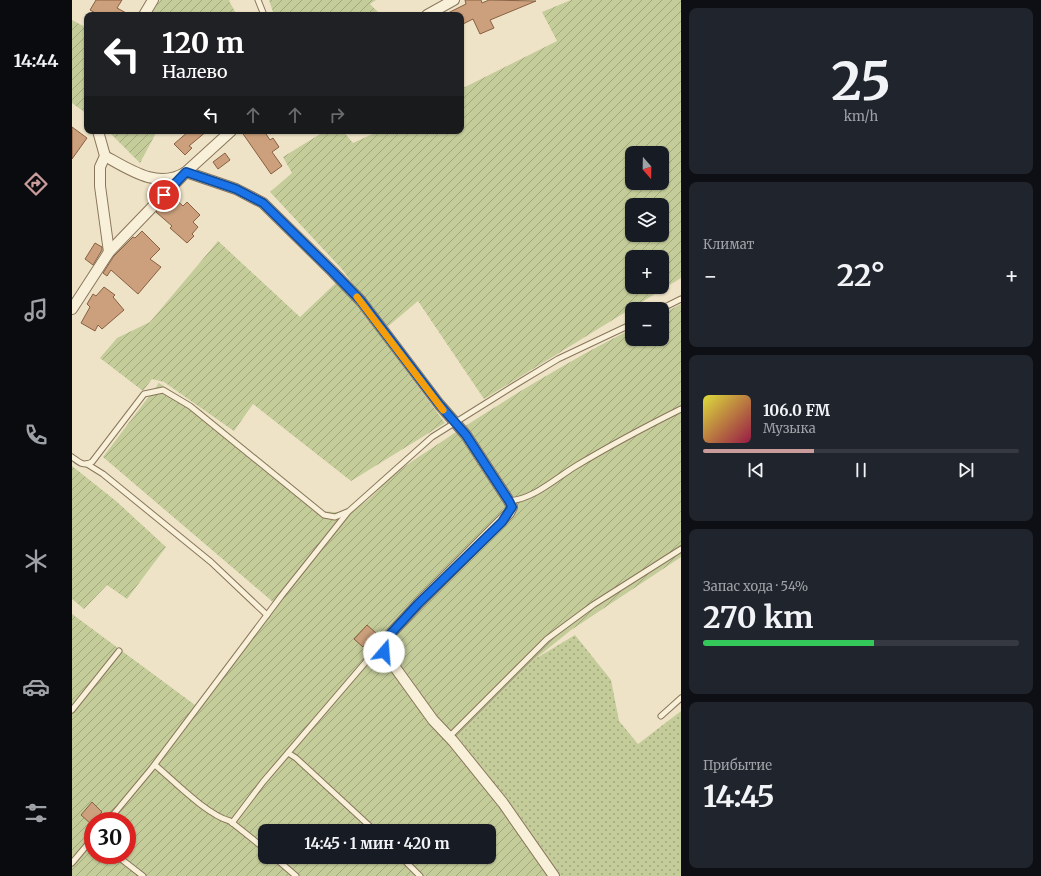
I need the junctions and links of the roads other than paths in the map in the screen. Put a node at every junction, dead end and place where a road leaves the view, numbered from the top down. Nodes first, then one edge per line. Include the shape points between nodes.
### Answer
1 (153, 0) edge
2 (258, 0) edge
3 (454, 0) edge
4 (146, 12) edge
5 (263, 12) edge
6 (432, 12) edge
7 (99, 134) edge
8 (228, 134) edge
9 (105, 156) junction
10 (186, 172) junction
11 (109, 252) junction
12 (681, 299) edge
13 (669, 305) edge
14 (72, 309) edge
15 (625, 327) edge
16 (681, 409) edge
17 (455, 422) junction
18 (72, 457) edge
19 (87, 464) junction
20 (509, 501) junction
21 (348, 512) junction
22 (681, 549) edge
23 (267, 615) junction
24 (383, 642) junction
25 (119, 651) dead end
26 (681, 698) edge
27 (72, 710) edge
28 (661, 716) dead end
29 (449, 737) junction
30 (288, 753) junction
31 (155, 765) junction
32 (116, 812) edge
33 (232, 823) junction
34 (367, 824) edge
35 (258, 843) edge
36 (84, 848) edge
37 (72, 862) edge
38 (127, 864) edge
39 (282, 864) edge
40 (408, 864) edge
41 (142, 876) edge
42 (296, 876) edge
43 (420, 876) edge
44 (554, 876) edge

1 - 4 street
2 - 5 lane
3 - 6 street
7 - 9 street
8 - 10 street
9 - 10 street via 124,167 158,179 172,180
9 - 11 street via 100,167 100,186
10 - 11 street
10 - 17 street via 236,189 263,203 361,301 434,399
11 - 14 street
12 - 13 lane
15 - 17 lane via 558,359
16 - 20 lane via 634,433 540,489 518,500
17 - 20 street
17 - 21 lane via 432,437
18 - 19 lane via 82,464
19 - 21 lane via 92,462 144,394 163,390 190,406 324,515 335,517
19 - 23 lane via 103,474 211,562
20 - 24 street via 512,507 504,519
21 - 23 lane
22 - 29 lane via 593,605 547,639
23 - 31 lane
24 - 29 street via 384,652 404,681
24 - 30 lane
25 - 27 lane
26 - 28 lane
29 - 44 street via 502,803
30 - 33 lane
30 - 34 lane
31 - 32 lane
31 - 33 lane via 207,810
33 - 35 lane
36 - 37 lane
38 - 41 lane
39 - 42 lane
40 - 43 lane

